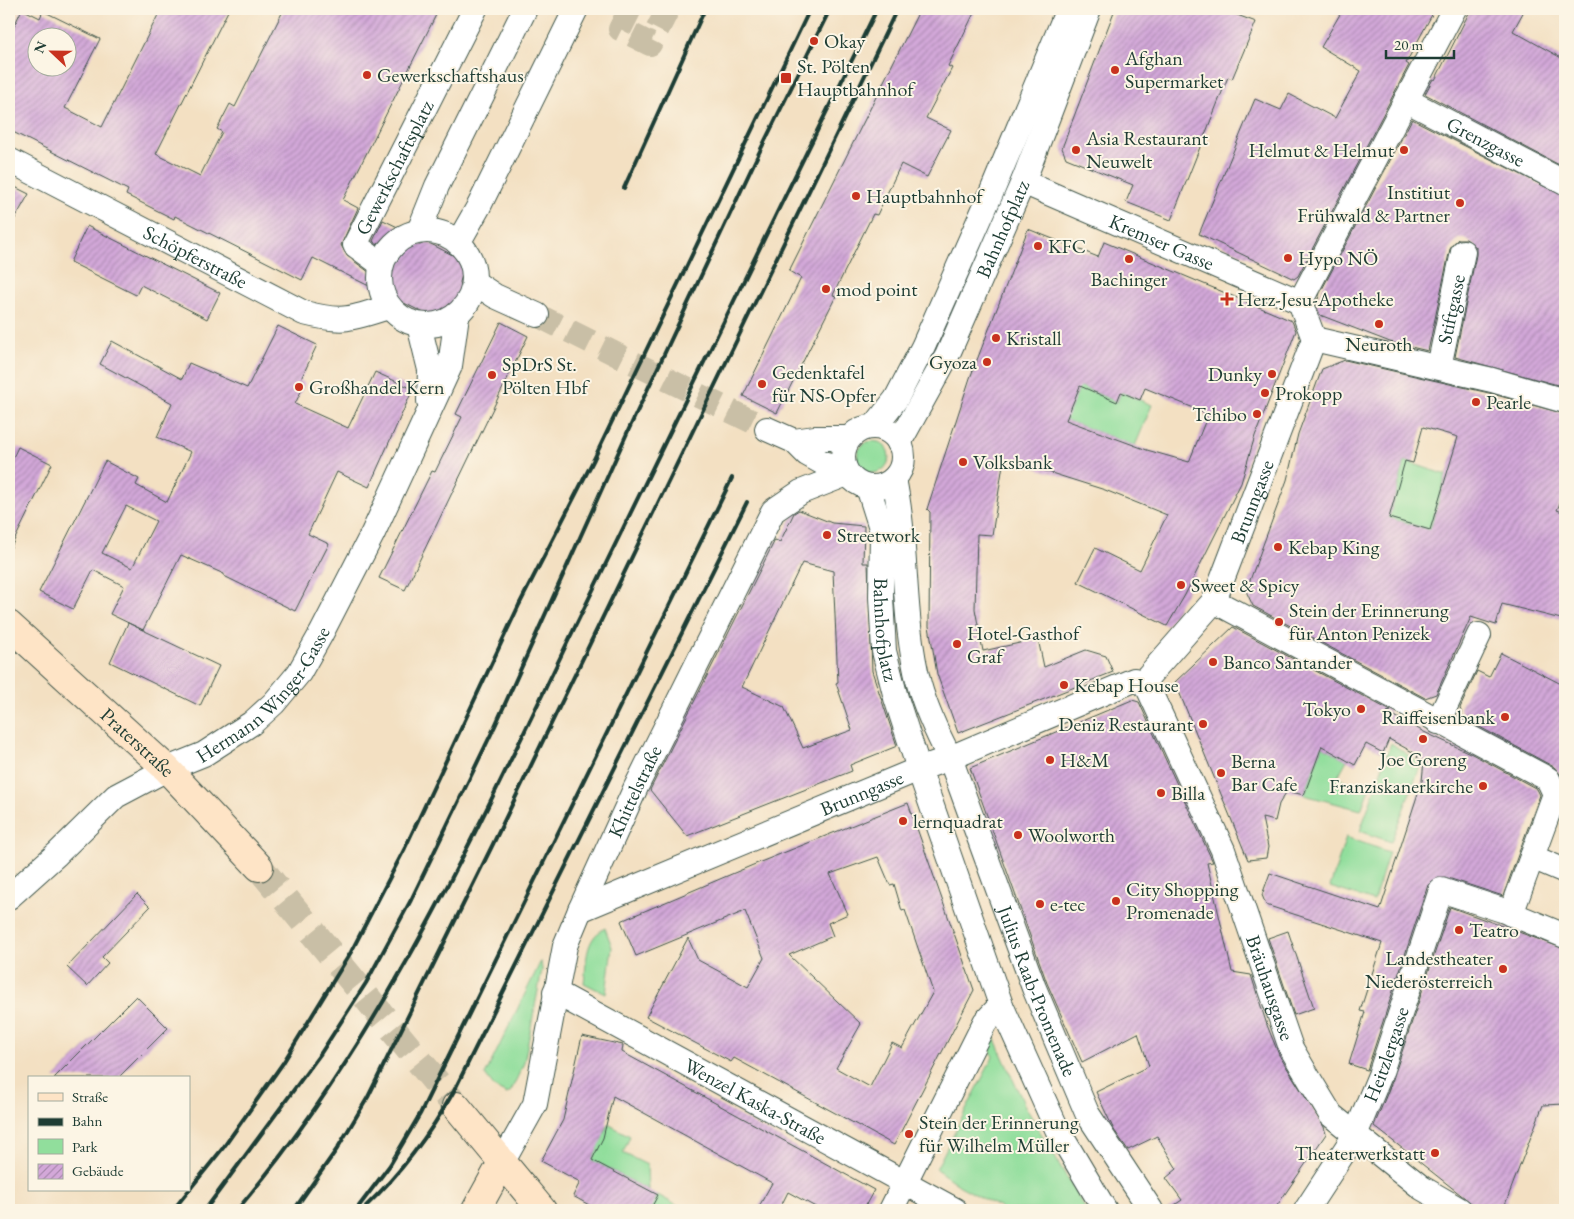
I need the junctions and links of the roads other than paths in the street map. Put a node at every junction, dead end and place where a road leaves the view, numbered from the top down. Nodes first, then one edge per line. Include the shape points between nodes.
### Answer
1 (475, 9) edge
2 (525, 9) edge
3 (576, 9) edge
4 (1068, 9) edge
5 (1089, 9) edge
6 (1454, 9) edge
7 (1406, 100) junction
8 (9, 160) edge
9 (1023, 182) junction
10 (1565, 183) edge
11 (419, 231) junction
12 (458, 242) junction
13 (1463, 252) dead end
14 (381, 264) junction
15 (474, 282) junction
16 (1300, 302) junction
17 (388, 307) junction
18 (457, 315) junction
19 (537, 315) tunnel mouth
20 (419, 325) junction
21 (1314, 339) junction
22 (1439, 367) junction
23 (1565, 400) edge
24 (428, 413) junction
25 (874, 427) junction
26 (767, 429) tunnel mouth
27 (849, 438) junction
28 (794, 441) junction
29 (899, 443) junction
30 (846, 472) junction
31 (894, 478) junction
32 (868, 487) junction
33 (1214, 601) junction
34 (9, 625) edge
35 (1479, 635) dead end
36 (1146, 686) junction
37 (1438, 722) junction
38 (950, 758) junction
39 (167, 769) junction
40 (919, 769) junction
41 (1556, 790) edge
42 (1532, 857) junction
43 (259, 866) tunnel mouth
44 (1565, 871) edge
45 (9, 897) edge
46 (580, 910) junction
47 (1506, 912) junction
48 (1565, 936) edge
49 (555, 992) junction
50 (1001, 1005) junction
51 (456, 1106) tunnel mouth
52 (1355, 1135) junction
53 (502, 1163) junction
54 (906, 1183) junction
55 (476, 1210) edge
56 (542, 1210) edge
57 (892, 1210) edge
58 (954, 1210) edge
59 (1105, 1210) edge
60 (1151, 1210) edge
61 (1306, 1210) edge
62 (1460, 1210) edge

1 - 14 street, Gewerkschaftsplatz via 355,245
2 - 11 street via 437,186
3 - 12 street
4 - 25 street, Bahnhofplatz via 923,347 896,399
5 - 9 street, Bahnhofplatz
6 - 7 street
7 - 10 street, Grenzgasse
7 - 16 street
8 - 17 street, Schöpferstraße via 304,313 331,320 349,320
9 - 16 street, Kremser Gasse
9 - 29 street, Bahnhofplatz via 947,356
11 - 12 street via 440,232
11 - 14 street via 402,237 390,248
12 - 15 street via 473,268
13 - 22 street, Stiftgasse
14 - 17 street via 380,286
15 - 18 street via 468,300
15 - 19 street via 495,296
16 - 21 street
17 - 20 street via 408,322
18 - 20 street via 446,322
18 - 24 street, Hermann Winger-Gasse via 450,366
20 - 24 street, Hermann Winger-Gasse via 430,370
21 - 22 street
21 - 33 street, Brunngasse
22 - 23 street
24 - 39 street, Hermann Winger-Gasse via 373,533 299,673 252,723 204,754
25 - 27 street via 861,428
25 - 29 street via 884,428
26 - 28 street
27 - 28 street
27 - 30 street via 842,451
28 - 30 street via 807,454
29 - 31 street via 903,462
30 - 32 street via 856,483
30 - 46 street, Khittelstraße via 801,492 773,511 636,787
31 - 32 street via 886,484
31 - 38 street, Bahnhofplatz via 903,529 911,636 919,684
32 - 40 street, Bahnhofplatz via 882,531 884,651
33 - 36 street, Brunngasse
33 - 37 street
34 - 39 main road, Praterstraße
35 - 37 street
36 - 38 street, Brunngasse via 1134,680
36 - 52 street, Bräuhausgasse via 1223,850 1291,1048 1331,1115
37 - 41 street
38 - 40 street, Brunngasse
38 - 60 street, Julius Raab-Promenade via 1034,988 1087,1113
39 - 43 main road, Praterstraße
39 - 45 street, Hermann Winger-Gasse via 116,796
40 - 46 street, Brunngasse
40 - 50 street, Julius Raab-Promenade
41 - 42 street
42 - 44 street
42 - 47 street
46 - 49 street, Khittelstraße via 565,946
47 - 48 street
47 - 52 street, Heitzlergasse via 1441,890 1380,1075
49 - 53 street, Khittelstraße via 535,1104
49 - 54 street, Wenzel Kaska-Straße
50 - 54 street via 985,1022
50 - 59 street, Julius Raab-Promenade via 1057,1128
51 - 53 main road
52 - 61 street, Heitzlergasse
52 - 62 street, Bräuhausgasse via 1422,1188
53 - 55 main road
53 - 56 main road
54 - 57 street
54 - 58 street, Wenzel Kaska-Straße

